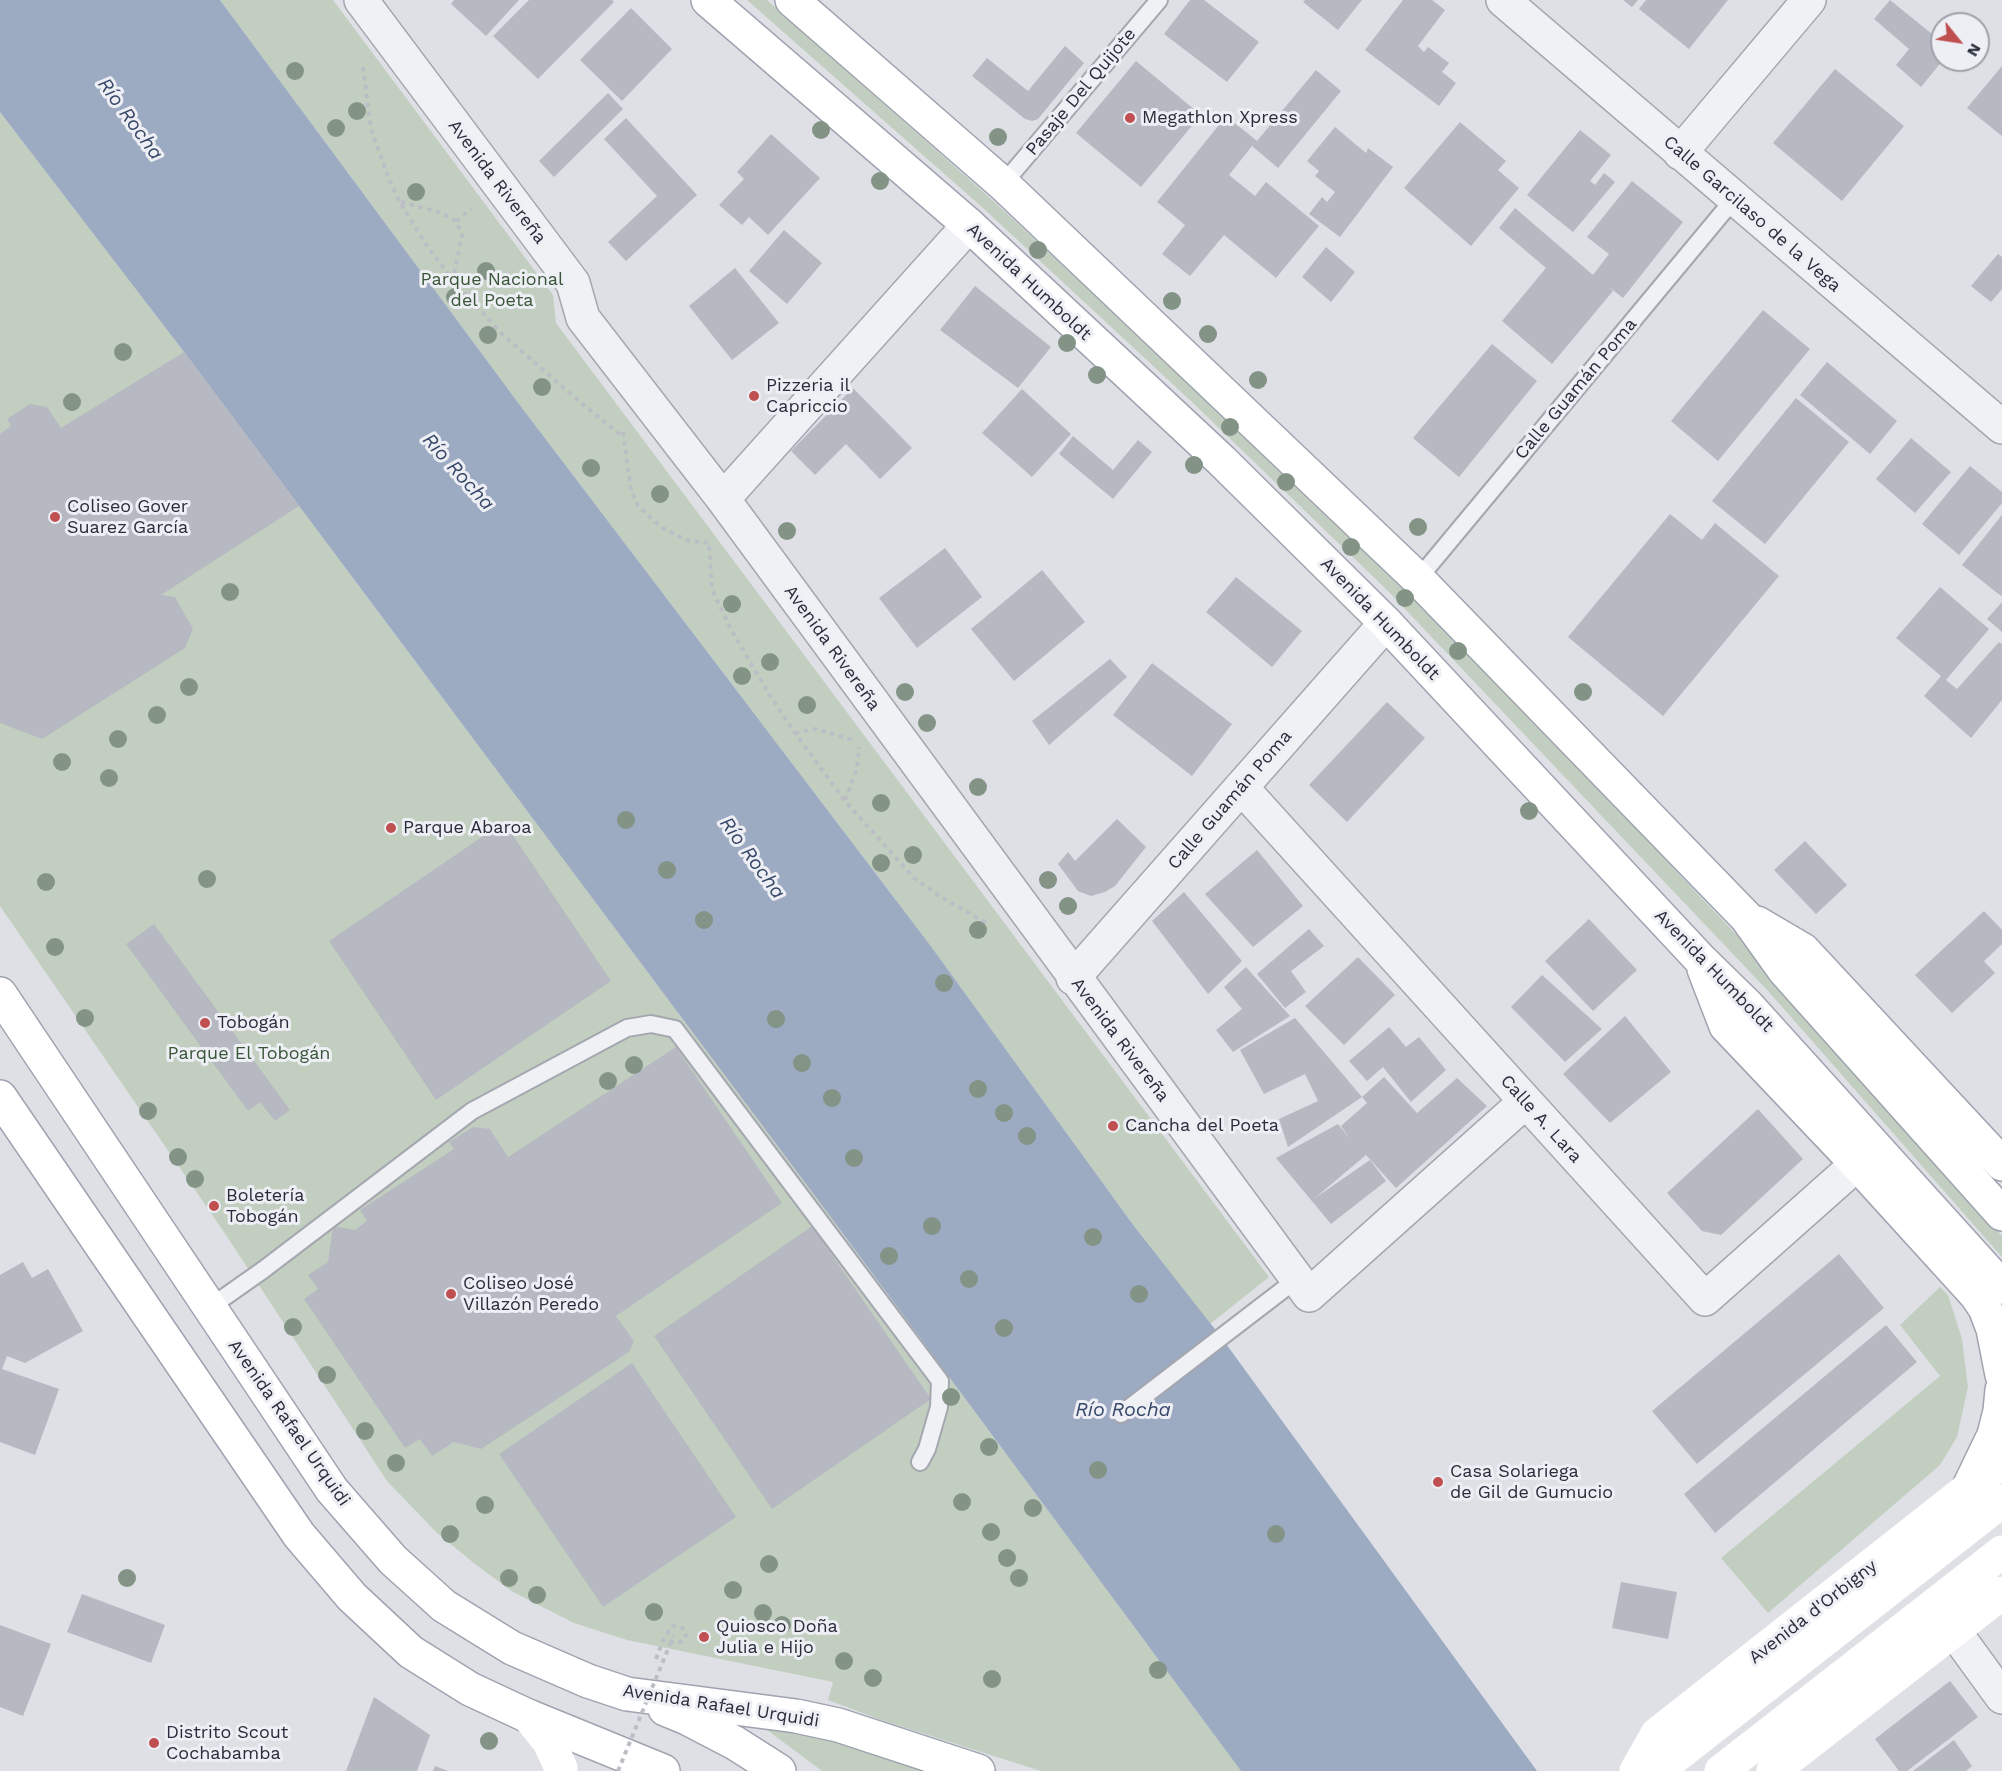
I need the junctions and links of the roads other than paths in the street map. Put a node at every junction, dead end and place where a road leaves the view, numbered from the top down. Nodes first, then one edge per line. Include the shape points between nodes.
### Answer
1 (360, 0) edge
2 (708, 0) edge
3 (792, 0) edge
4 (1159, 0) edge
5 (1503, 0) edge
6 (1809, 0) edge
7 (1680, 153) junction
8 (1003, 184) junction
9 (1734, 199) junction
10 (969, 225) junction
11 (2002, 428) edge
12 (723, 499) junction
13 (1418, 579) junction
14 (1386, 623) junction
15 (1241, 788) junction
16 (1746, 916) junction
17 (1700, 958) junction
18 (1073, 978) junction
19 (0, 994) edge
20 (0, 1096) edge
21 (1526, 1102) junction
22 (1857, 1164) junction
23 (2002, 1164) edge
24 (2002, 1214) edge
25 (1303, 1287) junction
26 (2002, 1287) edge
27 (209, 1308) junction
28 (2002, 1375) edge
29 (2002, 1390) edge
30 (1121, 1414) dead end
31 (920, 1462) dead end
32 (2002, 1462) edge
33 (1967, 1491) junction
34 (2002, 1501) edge
35 (1999, 1554) edge
36 (2002, 1593) edge
37 (1954, 1631) junction
38 (627, 1694) junction
39 (2002, 1697) edge
40 (528, 1716) junction
41 (560, 1771) edge
42 (663, 1771) edge
43 (779, 1771) edge
44 (978, 1771) edge
45 (1636, 1771) edge
46 (1657, 1771) edge
47 (1721, 1771) edge
48 (1773, 1771) edge

1 - 12 street, Avenida Rivereña via 573,283 583,318
2 - 10 main road, Avenida Humboldt
3 - 8 main road
4 - 8 lane, Pasaje Del Quijote
5 - 7 street, Calle Garcilaso de la Vega
6 - 7 street
7 - 9 street, Calle Garcilaso de la Vega
8 - 13 main road
9 - 11 street, Calle Garcilaso de la Vega
9 - 13 lane, Calle Guamán Poma
10 - 12 street
10 - 14 main road, Avenida Humboldt via 1221,460
12 - 18 street, Avenida Rivereña
13 - 16 main road
14 - 15 street, Calle Guamán Poma
14 - 17 main road, Avenida Humboldt
15 - 18 street, Calle Guamán Poma
15 - 21 street, Calle A. Lara
16 - 23 main road via 1803,950
16 - 24 main road via 1784,970
17 - 22 main road via 1726,1026
17 - 26 main road, Avenida Humboldt
18 - 25 street, Avenida Rivereña
19 - 27 main road, Avenida Rafael Urquidi
20 - 40 main road via 299,1535 352,1597 411,1652 470,1689
21 - 22 street, Calle A. Lara via 1705,1299
21 - 25 street
22 - 28 main road via 1977,1296 1993,1329
25 - 30 lane
27 - 31 lane via 472,1111 627,1028 651,1024 675,1029 940,1381 939,1407
27 - 38 main road, Avenida Rafael Urquidi via 332,1490 393,1560 444,1606 512,1648
29 - 33 main road via 1994,1435
32 - 33 main road, Avenida d'Orbigny
33 - 45 main road, Avenida d'Orbigny via 1657,1734
34 - 46 main road
35 - 47 main road
36 - 37 main road
37 - 39 street
37 - 48 main road
38 - 43 main road via 687,1718
38 - 44 main road, Avenida Rafael Urquidi via 838,1725
40 - 41 main road via 549,1742
40 - 42 main road

